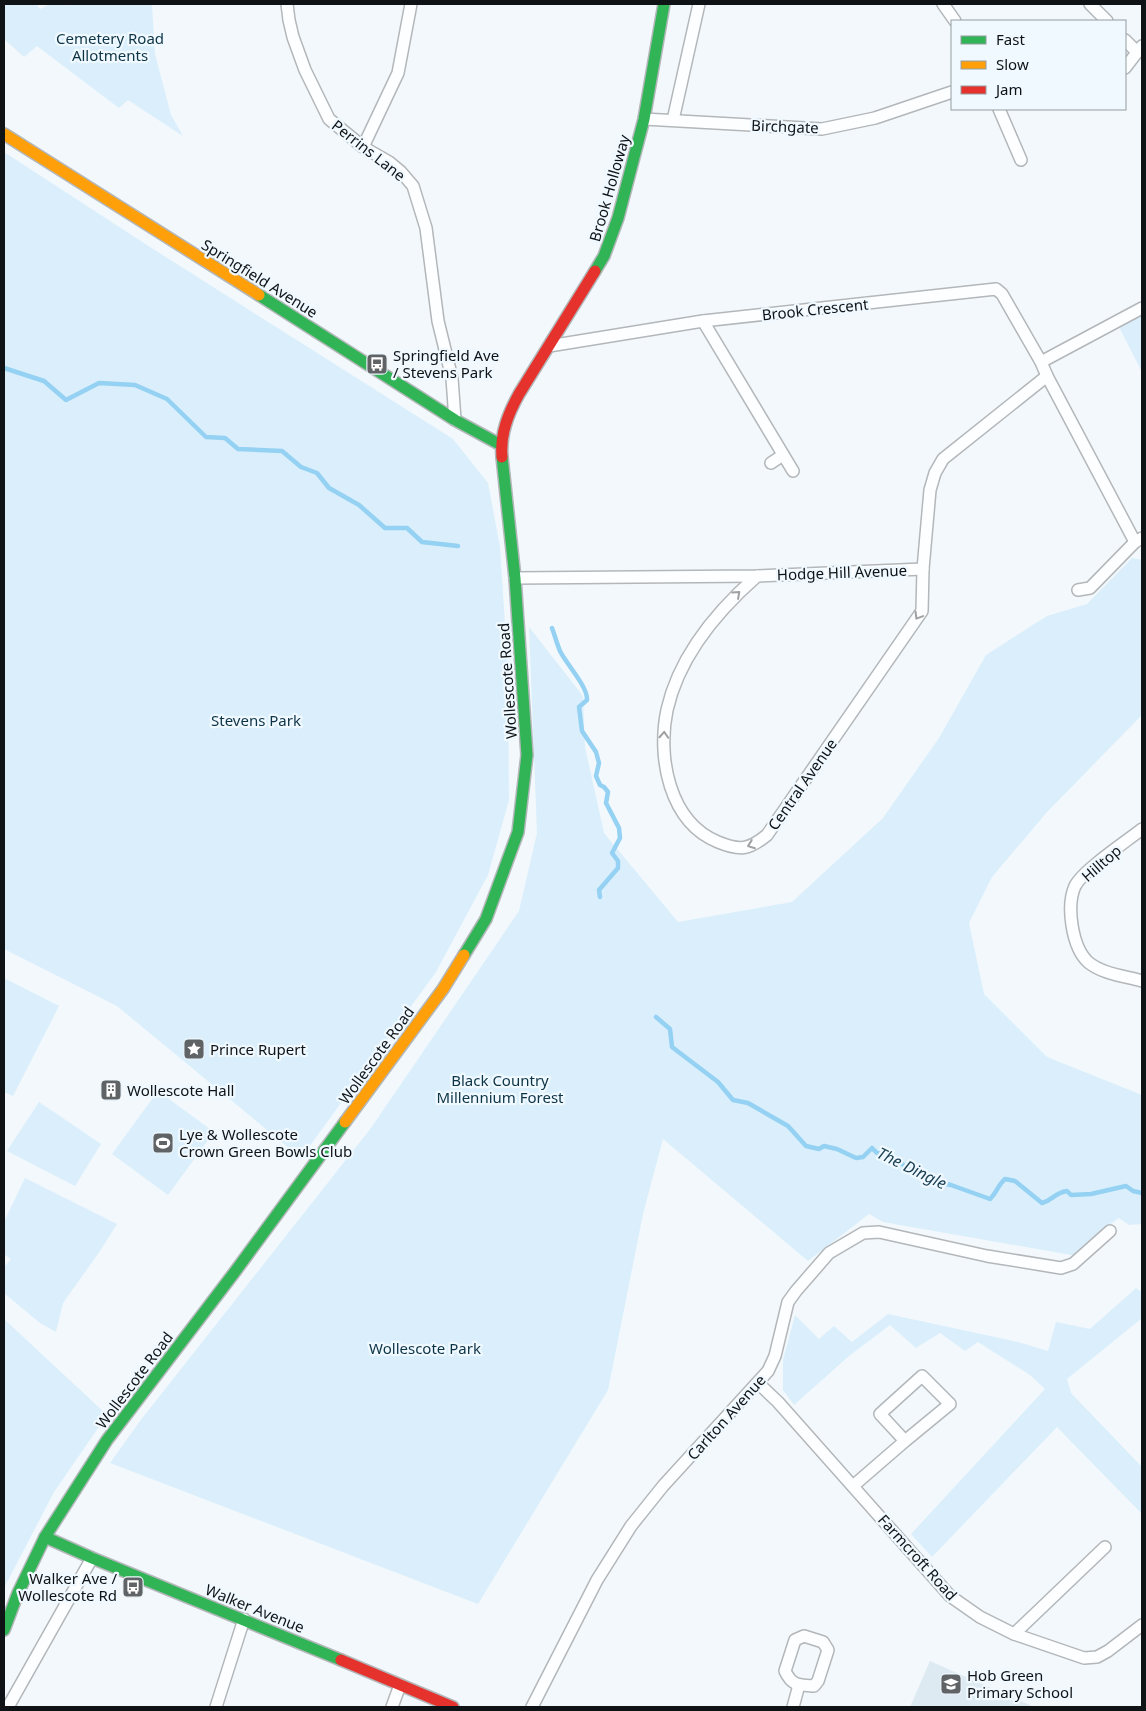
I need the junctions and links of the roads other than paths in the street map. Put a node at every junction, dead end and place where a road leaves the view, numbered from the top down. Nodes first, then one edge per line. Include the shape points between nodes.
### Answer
1 (287, 4) edge
2 (411, 4) edge
3 (664, 4) edge
4 (699, 4) edge
5 (943, 4) edge
6 (1090, 4) edge
7 (954, 20) edge
8 (1106, 20) edge
9 (1126, 41) edge
10 (1140, 49) edge
11 (1126, 67) edge
12 (951, 92) edge
13 (999, 110) edge
14 (644, 119) junction
15 (673, 120) junction
16 (4, 134) edge
17 (363, 147) junction
18 (1021, 160) dead end
19 (1142, 308) edge
20 (703, 321) junction
21 (549, 346) junction
22 (1041, 362) junction
23 (1047, 376) junction
24 (455, 420) junction
25 (501, 445) junction
26 (783, 455) junction
27 (771, 463) dead end
28 (793, 471) dead end
29 (1139, 540) edge
30 (923, 569) junction
31 (757, 576) junction
32 (515, 578) junction
33 (1078, 590) dead end
34 (1142, 829) edge
35 (1142, 980) edge
36 (1110, 1231) dead end
37 (758, 1383) junction
38 (905, 1441) junction
39 (854, 1486) junction
40 (45, 1537) junction
41 (1105, 1547) dead end
42 (92, 1558) junction
43 (244, 1619) junction
44 (1142, 1625) edge
45 (4, 1630) edge
46 (1014, 1634) junction
47 (400, 1685) junction
48 (799, 1685) junction
49 (8, 1707) edge
50 (216, 1707) edge
51 (392, 1707) edge
52 (453, 1707) edge
53 (532, 1707) edge
54 (793, 1707) edge

1 - 17 street, Perrins Lane via 305,70 329,119
2 - 17 street via 398,73
3 - 14 street, Brook Holloway
4 - 15 street
5 - 7 street
6 - 8 street
9 - 10 street
10 - 11 street
12 - 15 street, Birchgate via 875,118 822,129
13 - 18 street
14 - 15 street, Birchgate
14 - 21 street, Brook Holloway via 618,218 604,256
16 - 24 street, Springfield Avenue
17 - 24 street, Perrins Lane via 389,162 413,186 426,228 438,321 452,378
19 - 22 street
20 - 21 street, Brook Crescent
20 - 22 street, Brook Crescent via 996,289
20 - 26 street
21 - 25 street, Brook Holloway via 508,415
22 - 23 street
23 - 29 street
23 - 30 street, Hodge Hill Avenue via 943,459 930,490
24 - 25 street, Springfield Avenue
25 - 32 street, Wollescote Road
26 - 27 street
26 - 28 street
29 - 33 street via 1090,588
30 - 31 street, Hodge Hill Avenue
30 -> 31 street, Central Avenue via 922,611 767,835 755,844 732,848 710,839 680,809 667,772 664,738 675,681 689,652 730,600
31 - 32 street, Hodge Hill Avenue
32 - 40 street, Wollescote Road via 527,755 518,832 486,919 443,989 107,1440
34 - 35 street, Hilltop via 1090,869 1075,886 1071,929 1088,962 1106,971
36 - 37 street, Carlton Avenue via 1073,1264 1061,1268 987,1256 879,1232 863,1234 829,1253 788,1302 775,1356
37 - 39 street, Farmcroft Road
37 - 53 street, Carlton Avenue via 630,1526 597,1580
38 - 38 street via 880,1414 922,1376 950,1404
38 - 39 street
39 - 46 street, Farmcroft Road via 950,1596 980,1617
40 - 42 street, Walker Avenue
40 - 45 street, Wollescote Road
41 - 46 street
42 - 43 street, Walker Avenue
42 - 49 street
43 - 47 street, Walker Avenue
43 - 50 street
44 - 46 street, Farmcroft Road via 1108,1651 1097,1657 1084,1658
47 - 51 street
47 - 52 street, Walker Avenue
48 - 48 street via 790,1680 785,1671 795,1640 804,1636 823,1642 828,1650 814,1686
48 - 54 street

